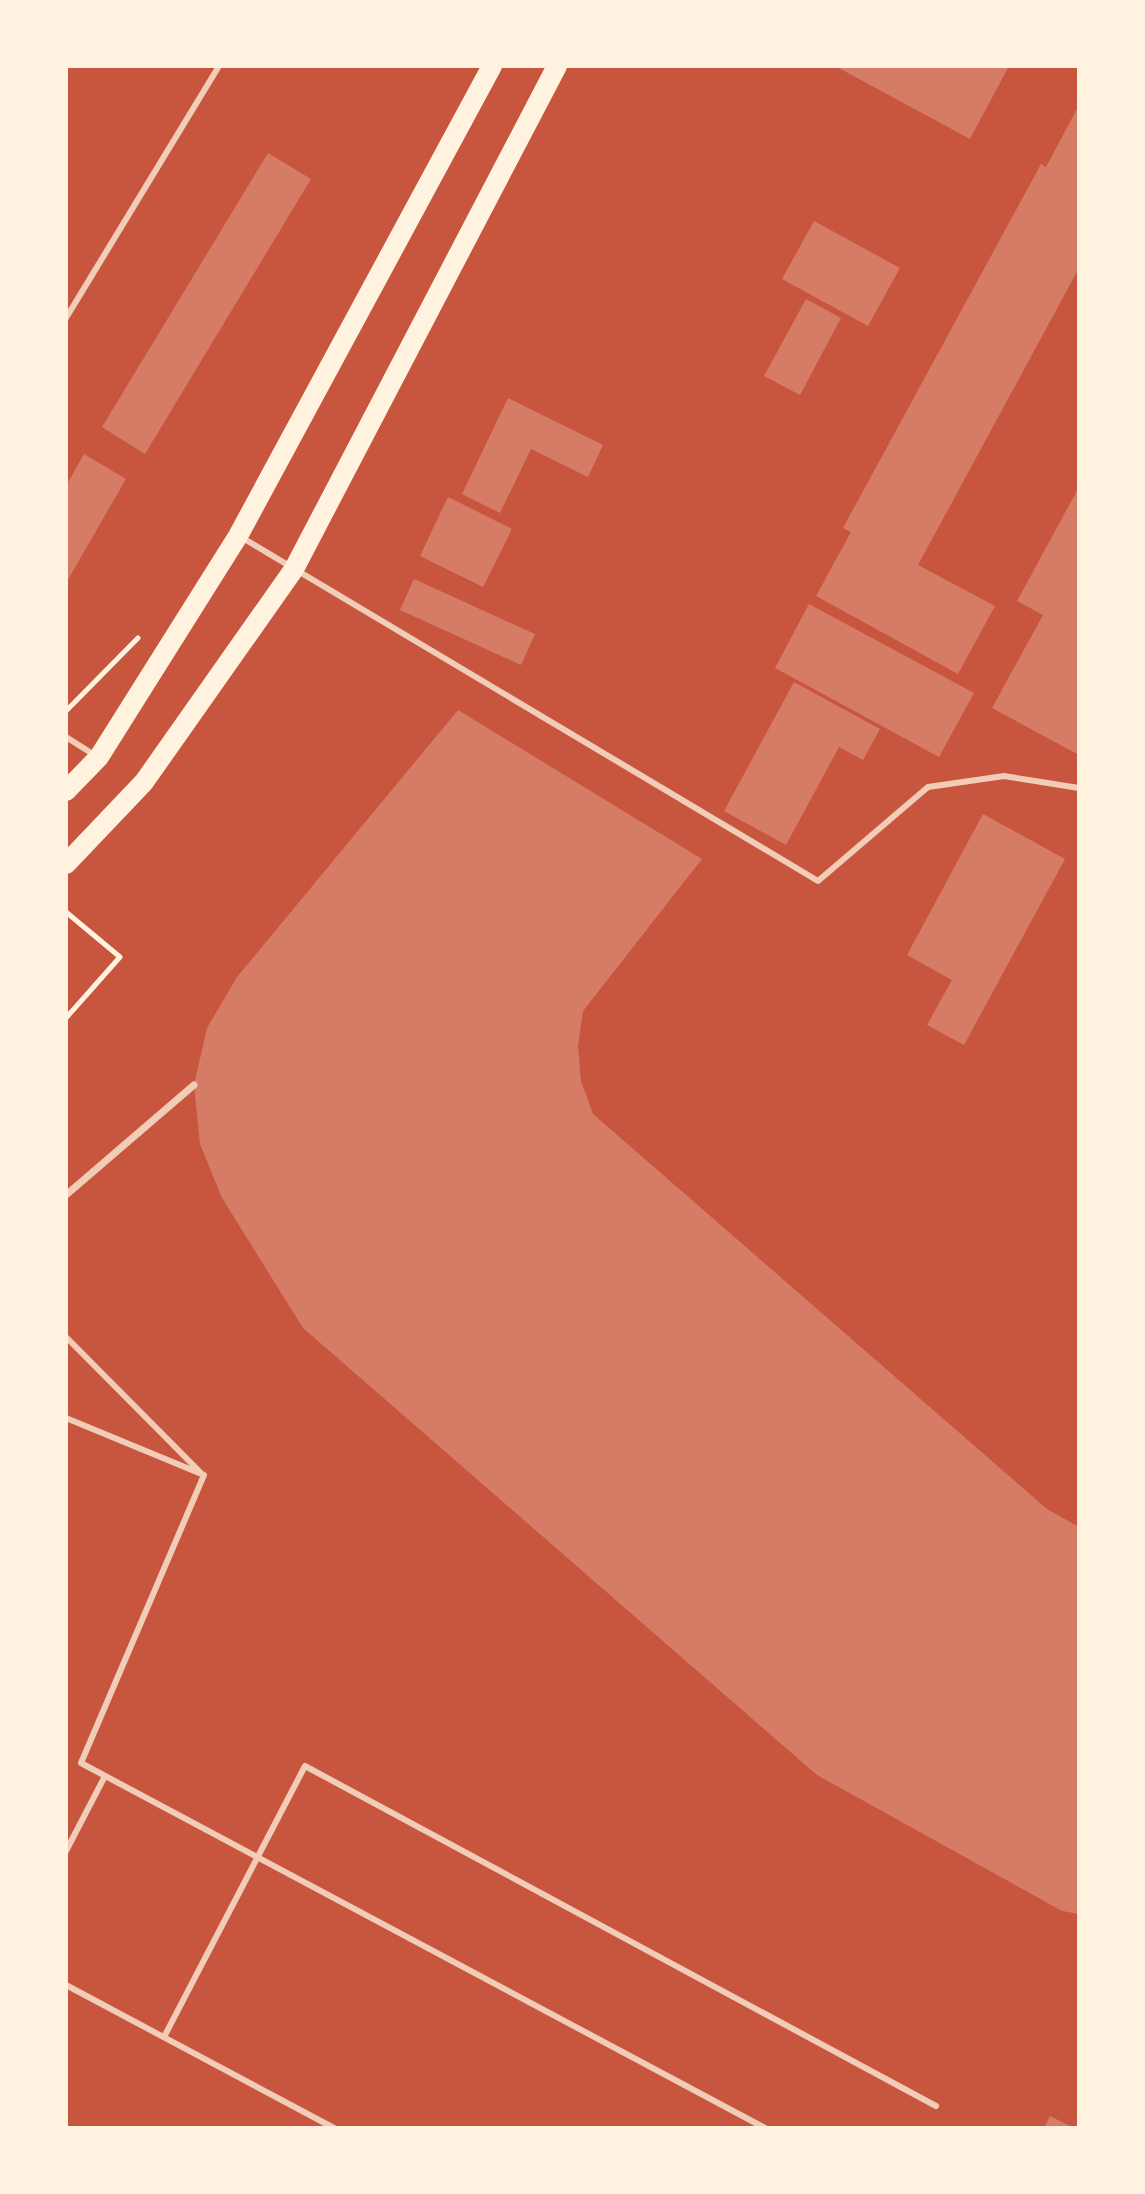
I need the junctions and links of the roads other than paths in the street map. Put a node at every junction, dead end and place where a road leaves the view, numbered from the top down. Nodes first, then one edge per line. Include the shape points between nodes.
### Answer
1 (219, 66) edge
2 (492, 66) edge
3 (557, 66) edge
4 (66, 318) edge
5 (238, 536) junction
6 (294, 569) junction
7 (66, 737) edge
8 (99, 757) junction
9 (1079, 788) edge
10 (66, 791) edge
11 (66, 864) edge
12 (194, 1085) dead end
13 (66, 1195) edge
14 (66, 1337) edge
15 (66, 1418) edge
16 (204, 1475) junction
17 (105, 1776) junction
18 (66, 1851) edge
19 (256, 1857) junction
20 (66, 1985) edge
21 (164, 2037) junction
22 (936, 2106) dead end
23 (334, 2128) edge
24 (765, 2128) edge

1 - 4 lane
2 - 5 main road
3 - 6 main road
5 - 6 lane
5 - 8 main road
6 - 9 lane via 818,881 928,787 1004,776
6 - 11 main road via 144,782
7 - 8 lane
8 - 10 main road
12 - 13 street
14 - 16 lane
15 - 16 lane
16 - 17 lane via 81,1763
17 - 18 lane
17 - 19 lane
19 - 21 lane
19 - 22 lane via 305,1766
19 - 24 lane
20 - 21 lane
21 - 23 lane

